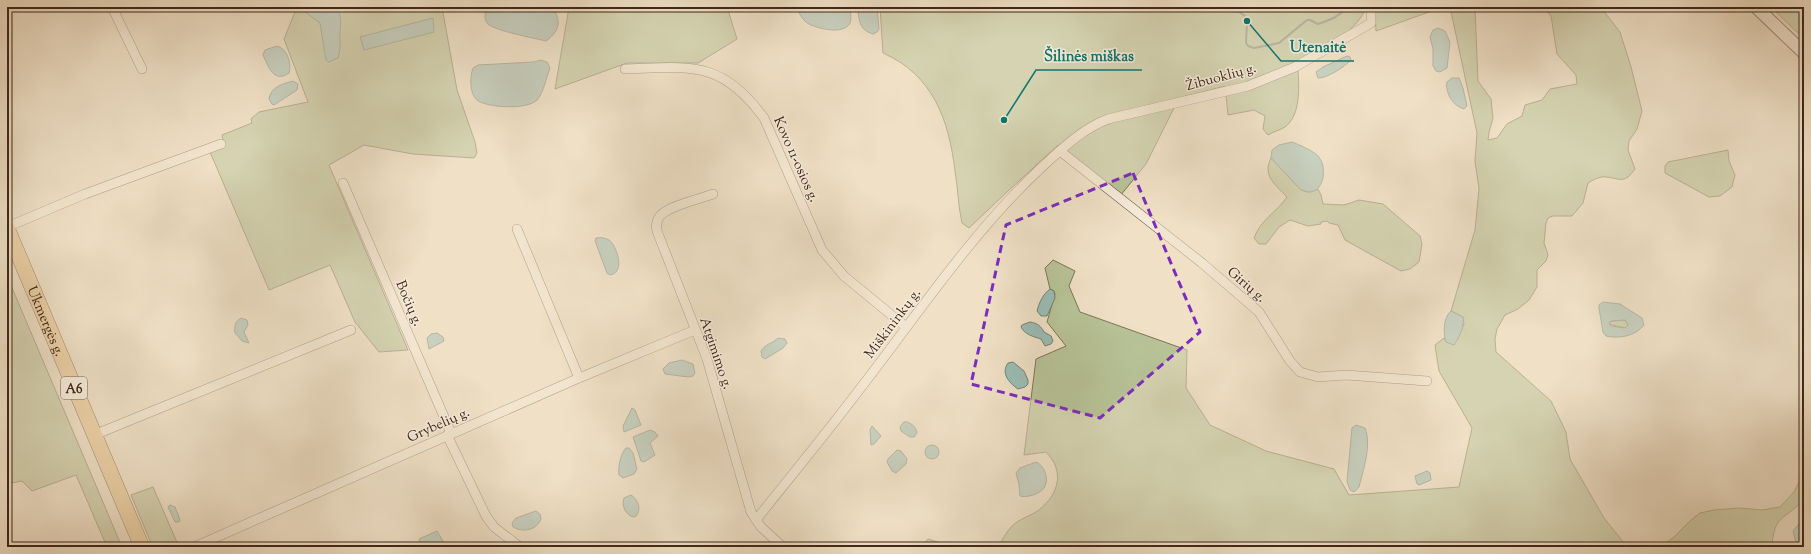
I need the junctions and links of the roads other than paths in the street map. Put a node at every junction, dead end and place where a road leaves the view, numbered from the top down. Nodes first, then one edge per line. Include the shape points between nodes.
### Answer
1 (112, 7) edge
2 (1370, 7) edge
3 (1756, 7) edge
4 (1804, 53) edge
5 (142, 69) dead end
6 (626, 69) dead end
7 (221, 144) dead end
8 (1060, 150) junction
9 (343, 183) dead end
10 (713, 194) dead end
11 (7, 228) edge
12 (517, 229) dead end
13 (906, 327) junction
14 (350, 330) dead end
15 (695, 330) junction
16 (579, 378) junction
17 (1427, 381) dead end
18 (449, 434) junction
19 (94, 435) junction
20 (756, 520) junction
21 (142, 547) edge
22 (194, 547) edge
23 (520, 547) edge
24 (783, 547) edge

1 - 5 street
2 - 8 street, Žibuoklių g. via 1371,23 1295,67 1248,86 1098,123 1079,134
3 - 4 main road
6 - 13 street, Kovo 11-osios g. via 693,68 723,77 738,89 764,118 822,250 844,276
7 - 11 street via 85,194
8 - 13 street, Miškininkų g. via 997,211
8 - 17 street, Girių g. via 1202,263 1259,312 1290,361 1300,372 1318,377 1346,374
9 - 18 street, Bočių g.
10 - 15 street, Atgimimo g. via 666,211 656,224
11 - 19 highway, Ukmergės g. / A6
12 - 16 street
13 - 20 street, Miškininkų g.
14 - 19 street
15 - 16 street, Grybelių g.
15 - 20 street, Atgimimo g. via 707,359 748,502
16 - 18 street, Grybelių g.
18 - 22 street, Grybelių g.
18 - 23 street, Bočių g. via 486,516 494,527
19 - 21 highway, Ukmergės g. / A6
20 - 24 street, Atgimimo g.

